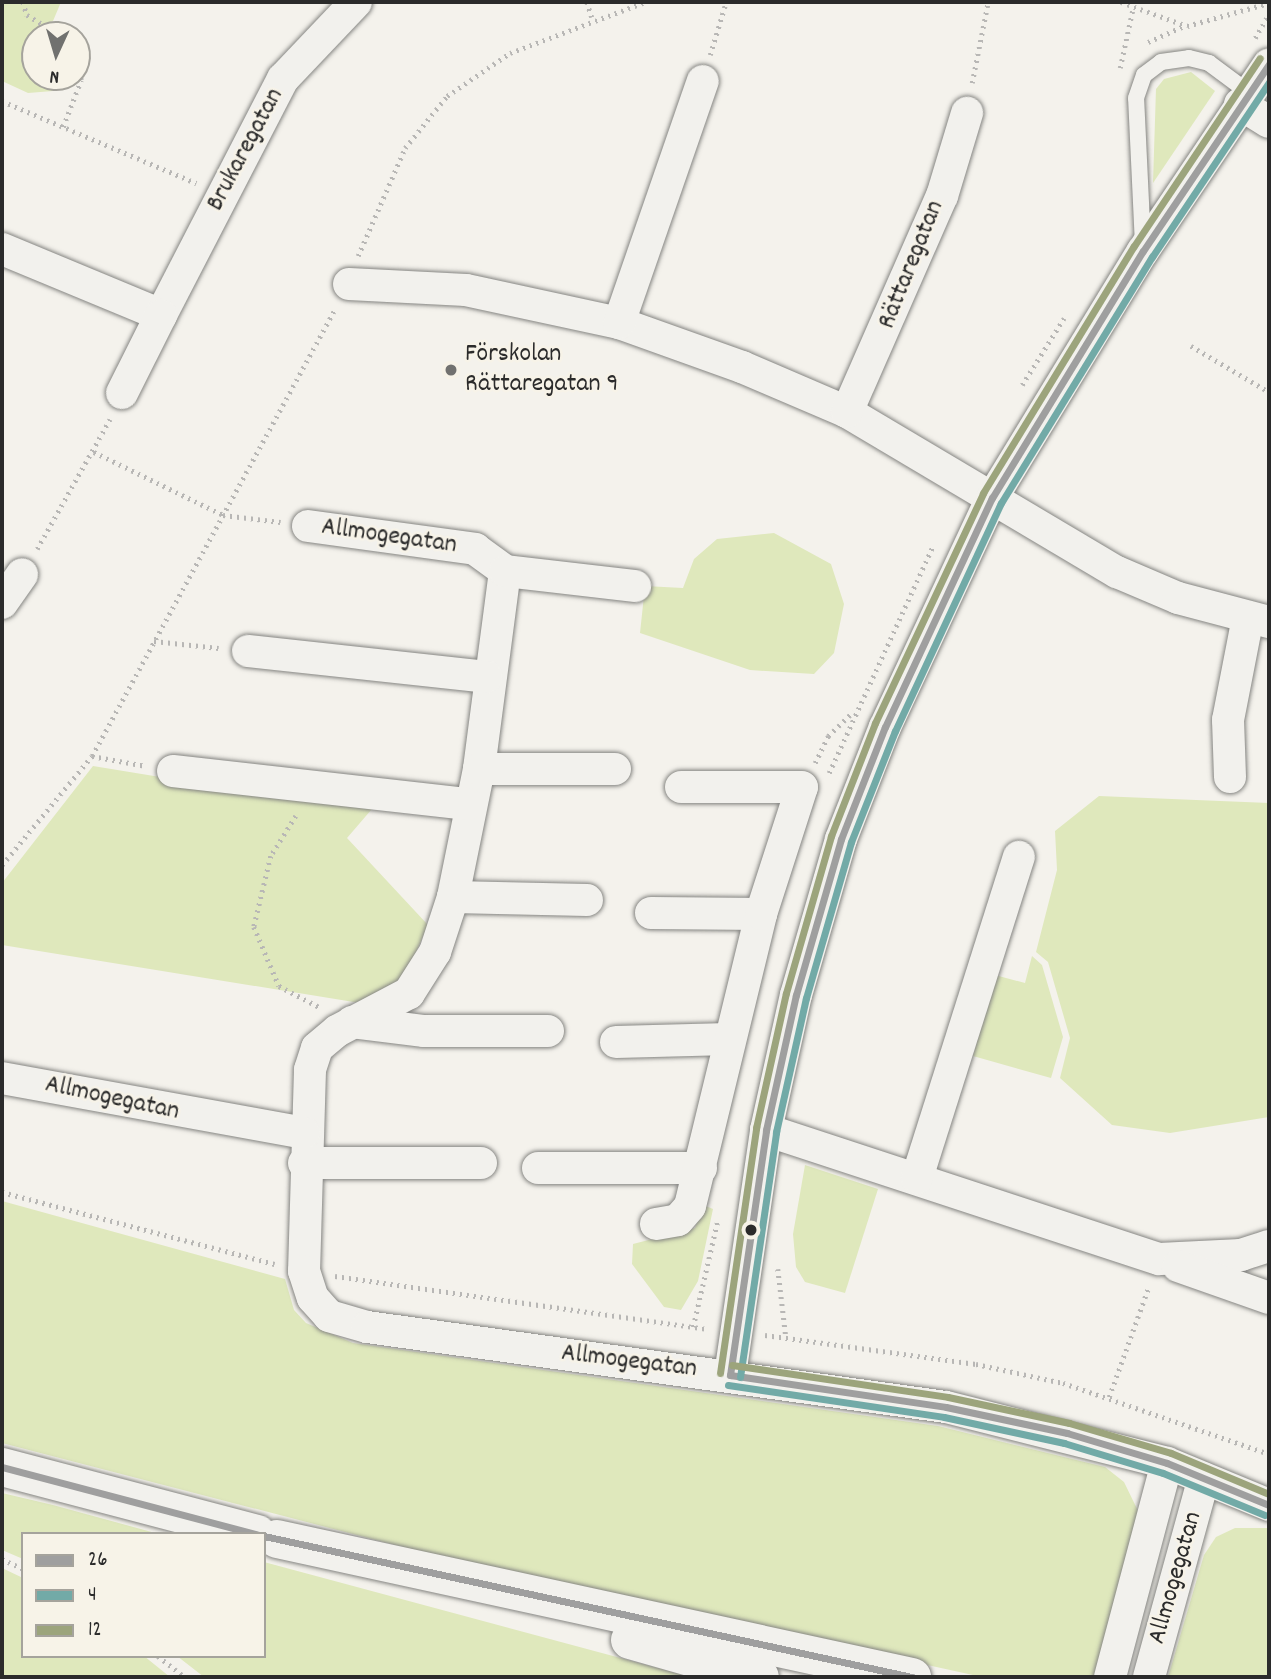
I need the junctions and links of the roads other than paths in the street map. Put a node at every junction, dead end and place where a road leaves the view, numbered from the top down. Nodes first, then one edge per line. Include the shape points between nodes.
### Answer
1 (356, 2) edge
2 (1269, 64) edge
3 (703, 81) road end
4 (1244, 98) junction
5 (967, 113) road end
6 (1269, 122) edge
7 (2, 249) edge
8 (1143, 251) junction
9 (349, 284) road end
10 (161, 315) junction
11 (619, 323) junction
12 (122, 393) road end
13 (847, 412) junction
14 (992, 498) junction
15 (308, 526) road end
16 (505, 571) junction
17 (22, 574) road end
18 (635, 586) dead end
19 (2, 603) edge
20 (1259, 619) edge
21 (248, 651) road end
22 (487, 677) junction
23 (479, 769) junction
24 (615, 769) dead end
25 (173, 771) road end
26 (1230, 777) dead end
27 (681, 787) dead end
28 (468, 804) junction
29 (1019, 857) dead end
30 (453, 897) junction
31 (587, 900) dead end
32 (651, 913) dead end
33 (761, 914) junction
34 (409, 993) junction
35 (352, 1022) junction
36 (424, 1031) junction
37 (548, 1031) dead end
38 (729, 1039) junction
39 (616, 1042) dead end
40 (2, 1078) edge
41 (766, 1130) junction
42 (304, 1148) junction
43 (481, 1163) dead end
44 (538, 1168) dead end
45 (701, 1168) junction
46 (917, 1178) junction
47 (656, 1224) dead end
48 (1269, 1246) edge
49 (1159, 1259) junction
50 (1269, 1298) edge
51 (730, 1375) junction
52 (1167, 1463) junction
53 (2, 1468) edge
54 (1204, 1478) junction
55 (1269, 1505) edge
56 (250, 1532) edge
57 (266, 1536) edge
58 (760, 1677) edge
59 (912, 1677) edge
60 (1110, 1677) edge
61 (1149, 1677) edge

1 - 10 street, Brukaregatan via 283,79
2 - 4 street
3 - 11 street
4 - 6 street
4 - 8 street
4 - 8 lane via 1209,64 1189,58 1161,62 1144,75 1136,98
5 - 13 street, Rättaregatan via 942,195
7 - 10 street
8 - 14 street
9 - 11 street via 466,290
10 - 12 street, Brukaregatan
11 - 13 street
13 - 14 street
14 - 20 street via 1117,572
14 - 41 street via 841,839
15 - 16 street, Allmogegatan via 475,549
16 - 18 street, Allmogegatan
16 - 22 street
17 - 19 street
20 - 26 street via 1228,720
21 - 22 street
22 - 23 street
23 - 24 street
23 - 28 street
25 - 28 street
27 - 33 street via 802,788
28 - 30 street
29 - 46 street
30 - 31 street
30 - 34 street via 435,952
32 - 33 street
33 - 38 street
34 - 35 street, Allmogegatan
34 - 36 street
35 - 36 street
35 - 42 street, Allmogegatan via 317,1048
36 - 37 street
38 - 39 street
38 - 45 street
40 - 42 street, Allmogegatan
41 - 46 street
41 - 51 street
42 - 43 street, Allmogegatan
42 - 51 street, Allmogegatan via 304,1271 313,1298 329,1316 367,1327
44 - 45 street
45 - 47 street via 686,1214
46 - 49 street
48 - 49 street via 1241,1255
49 - 50 street
51 - 52 street, Allmogegatan via 946,1406
52 - 54 street, Allmogegatan
52 - 60 street, Allmogegatan
53 - 56 main road
54 - 55 street, Allmogegatan
54 - 61 street, Allmogegatan
57 - 58 main road
57 - 59 main road

